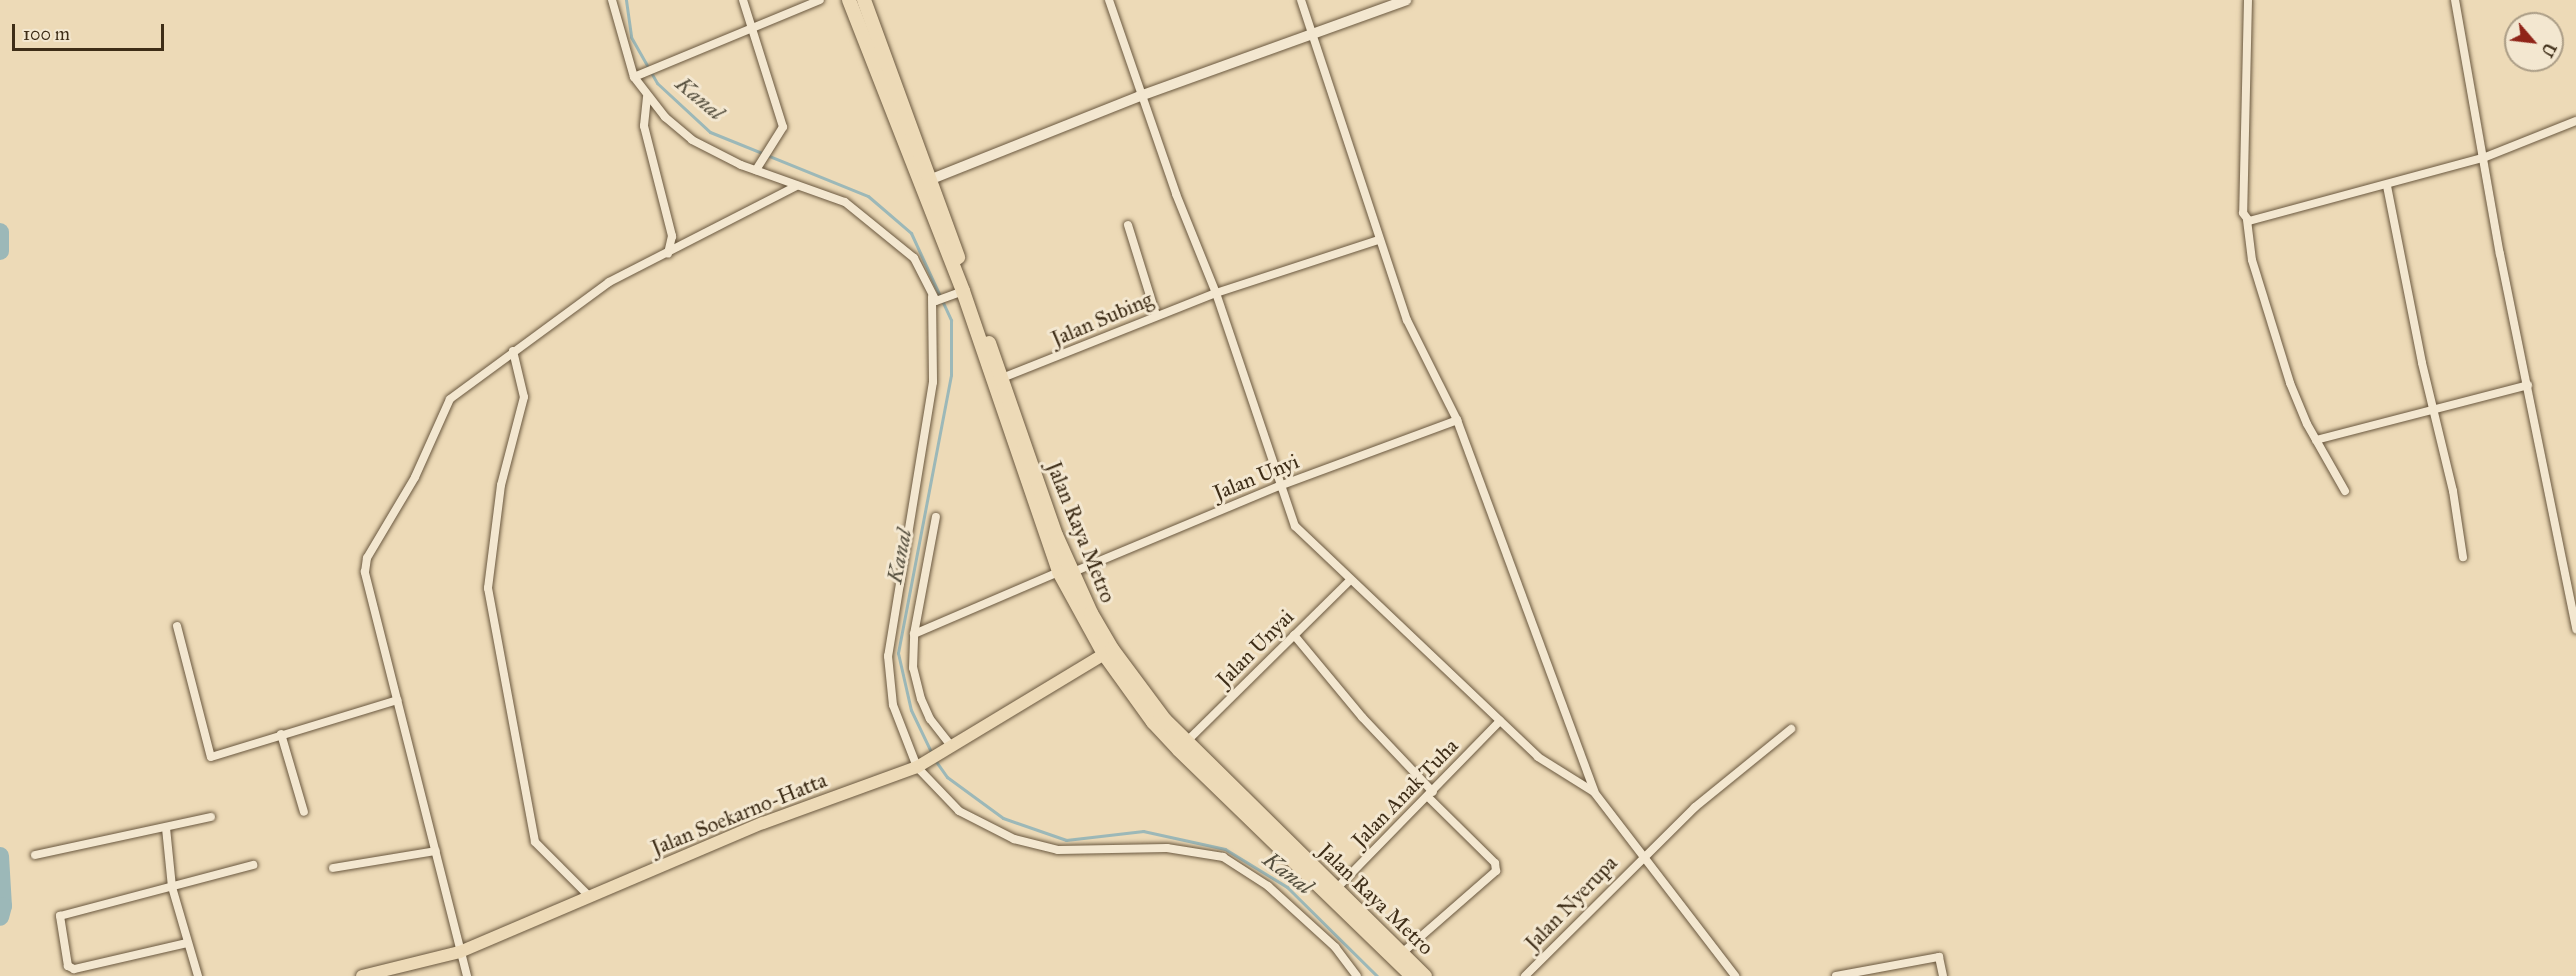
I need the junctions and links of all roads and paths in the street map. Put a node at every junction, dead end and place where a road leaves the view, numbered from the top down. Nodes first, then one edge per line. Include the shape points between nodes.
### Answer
1 (612, 0) edge
2 (743, 0) edge
3 (819, 0) edge
4 (849, 0) edge
5 (864, 0) edge
6 (1109, 0) edge
7 (1301, 0) edge
8 (1406, 0) edge
9 (2248, 0) edge
10 (2455, 0) edge
11 (752, 28) junction
12 (1313, 32) junction
13 (634, 77) junction
14 (1140, 96) junction
15 (646, 97) junction
16 (2576, 121) edge
17 (2483, 158) junction
18 (758, 167) junction
19 (925, 182) junction
20 (797, 186) junction
21 (2387, 186) junction
22 (2247, 219) junction
23 (1128, 225) dead end
24 (1378, 240) junction
25 (668, 254) junction
26 (960, 293) junction
27 (1216, 293) junction
28 (936, 299) junction
29 (1156, 315) junction
30 (513, 351) junction
31 (1002, 378) junction
32 (2528, 385) junction
33 (2432, 408) junction
34 (1457, 420) junction
35 (2316, 440) junction
36 (1279, 486) junction
37 (2345, 491) dead end
38 (936, 518) dead end
39 (2463, 557) dead end
40 (1065, 572) junction
41 (1350, 580) junction
42 (177, 626) dead end
43 (2576, 629) edge
44 (914, 634) junction
45 (1294, 635) junction
46 (1108, 652) junction
47 (397, 700) junction
48 (1500, 721) junction
49 (1791, 729) dead end
50 (281, 734) junction
51 (1186, 742) junction
52 (948, 749) junction
53 (920, 765) junction
54 (1594, 792) junction
55 (1431, 795) junction
56 (304, 812) dead end
57 (211, 817) dead end
58 (166, 828) junction
59 (436, 851) junction
60 (35, 855) dead end
61 (1643, 855) junction
62 (253, 865) dead end
63 (333, 867) dead end
64 (172, 887) junction
65 (1336, 889) junction
66 (590, 897) junction
67 (187, 943) junction
68 (460, 952) junction
69 (1402, 953) junction
70 (198, 976) edge
71 (362, 976) edge
72 (467, 976) edge
73 (1357, 976) edge
74 (1412, 976) edge
75 (1425, 976) edge
76 (1525, 976) edge
77 (1735, 976) edge
78 (1836, 976) edge
79 (1943, 976) edge

1 - 13 street
2 - 11 street
3 - 11 street
4 - 19 highway
5 - 19 highway, Jalan Raya Metro
6 - 14 street
7 - 12 street
8 - 12 street
9 - 22 street via 2243,170 2243,213
10 - 17 street
11 - 13 street
11 - 18 street via 782,126
12 - 14 street
12 - 24 street
13 - 15 street
14 - 19 street
14 - 27 street
15 - 18 street via 701,146
15 - 25 street via 644,126 672,236
16 - 17 street
17 - 21 street
17 - 32 street
18 - 20 street
19 - 26 highway
19 - 31 highway, Jalan Raya Metro
20 - 25 street
20 - 28 street via 845,202 885,231 914,258
21 - 22 street via 2255,222
21 - 33 street
22 - 35 street via 2252,260 2290,383
23 - 29 street
24 - 27 street, Jalan Subing
24 - 34 street via 1407,320
25 - 30 street via 609,282
26 - 28 street
26 - 40 highway
27 - 29 street, Jalan Subing
27 - 36 street
28 - 53 street via 933,382 888,656 893,705
29 - 31 street, Jalan Subing
30 - 47 street via 445,405 415,477 367,558 365,572
30 - 66 street via 524,397 501,485 488,588 534,842
31 - 40 highway, Jalan Raya Metro
32 - 33 street
32 - 43 street
33 - 35 street
33 - 39 street via 2444,445
34 - 36 street, Jalan Unyi
34 - 54 street
35 - 37 street
36 - 40 street, Jalan Unyi
36 - 41 street via 1295,526
38 - 44 street
40 - 44 street, Jalan Unyi
40 - 46 highway
41 - 45 street, Jalan Unyai
41 - 48 street
42 - 50 street via 209,756
44 - 52 street via 913,668 921,699
45 - 51 street, Jalan Unyai
45 - 55 street
46 - 51 highway, Jalan Raya Metro
46 - 52 main road, Jalan Soekarno-Hatta
46 - 74 highway via 1130,693 1179,750
47 - 50 street
47 - 59 street
48 - 54 street via 1538,757
48 - 55 street, Jalan Anak Tuha
49 - 61 street, Jalan Nyerupa
50 - 56 street
51 - 65 highway, Jalan Raya Metro
52 - 53 main road, Jalan Soekarno-Hatta
53 - 66 main road, Jalan Soekarno-Hatta via 763,823
53 - 73 street via 959,810 1014,839 1058,850 1167,848 1223,857 1268,886 1335,947
54 - 61 street
55 - 65 street, Jalan Anak Tuha
55 - 69 street via 1495,864 1496,871
57 - 58 street
58 - 60 street
58 - 64 street
59 - 63 street
59 - 68 street
61 - 76 street, Jalan Nyerupa
61 - 77 street
62 - 64 street
64 - 67 street
64 - 67 street via 61,915 68,966 74,969
65 - 69 highway, Jalan Raya Metro
66 - 68 main road, Jalan Soekarno-Hatta
67 - 70 street
68 - 71 main road, Jalan Soekarno-Hatta
68 - 72 street
69 - 75 highway, Jalan Raya Metro
78 - 79 street via 1940,957

